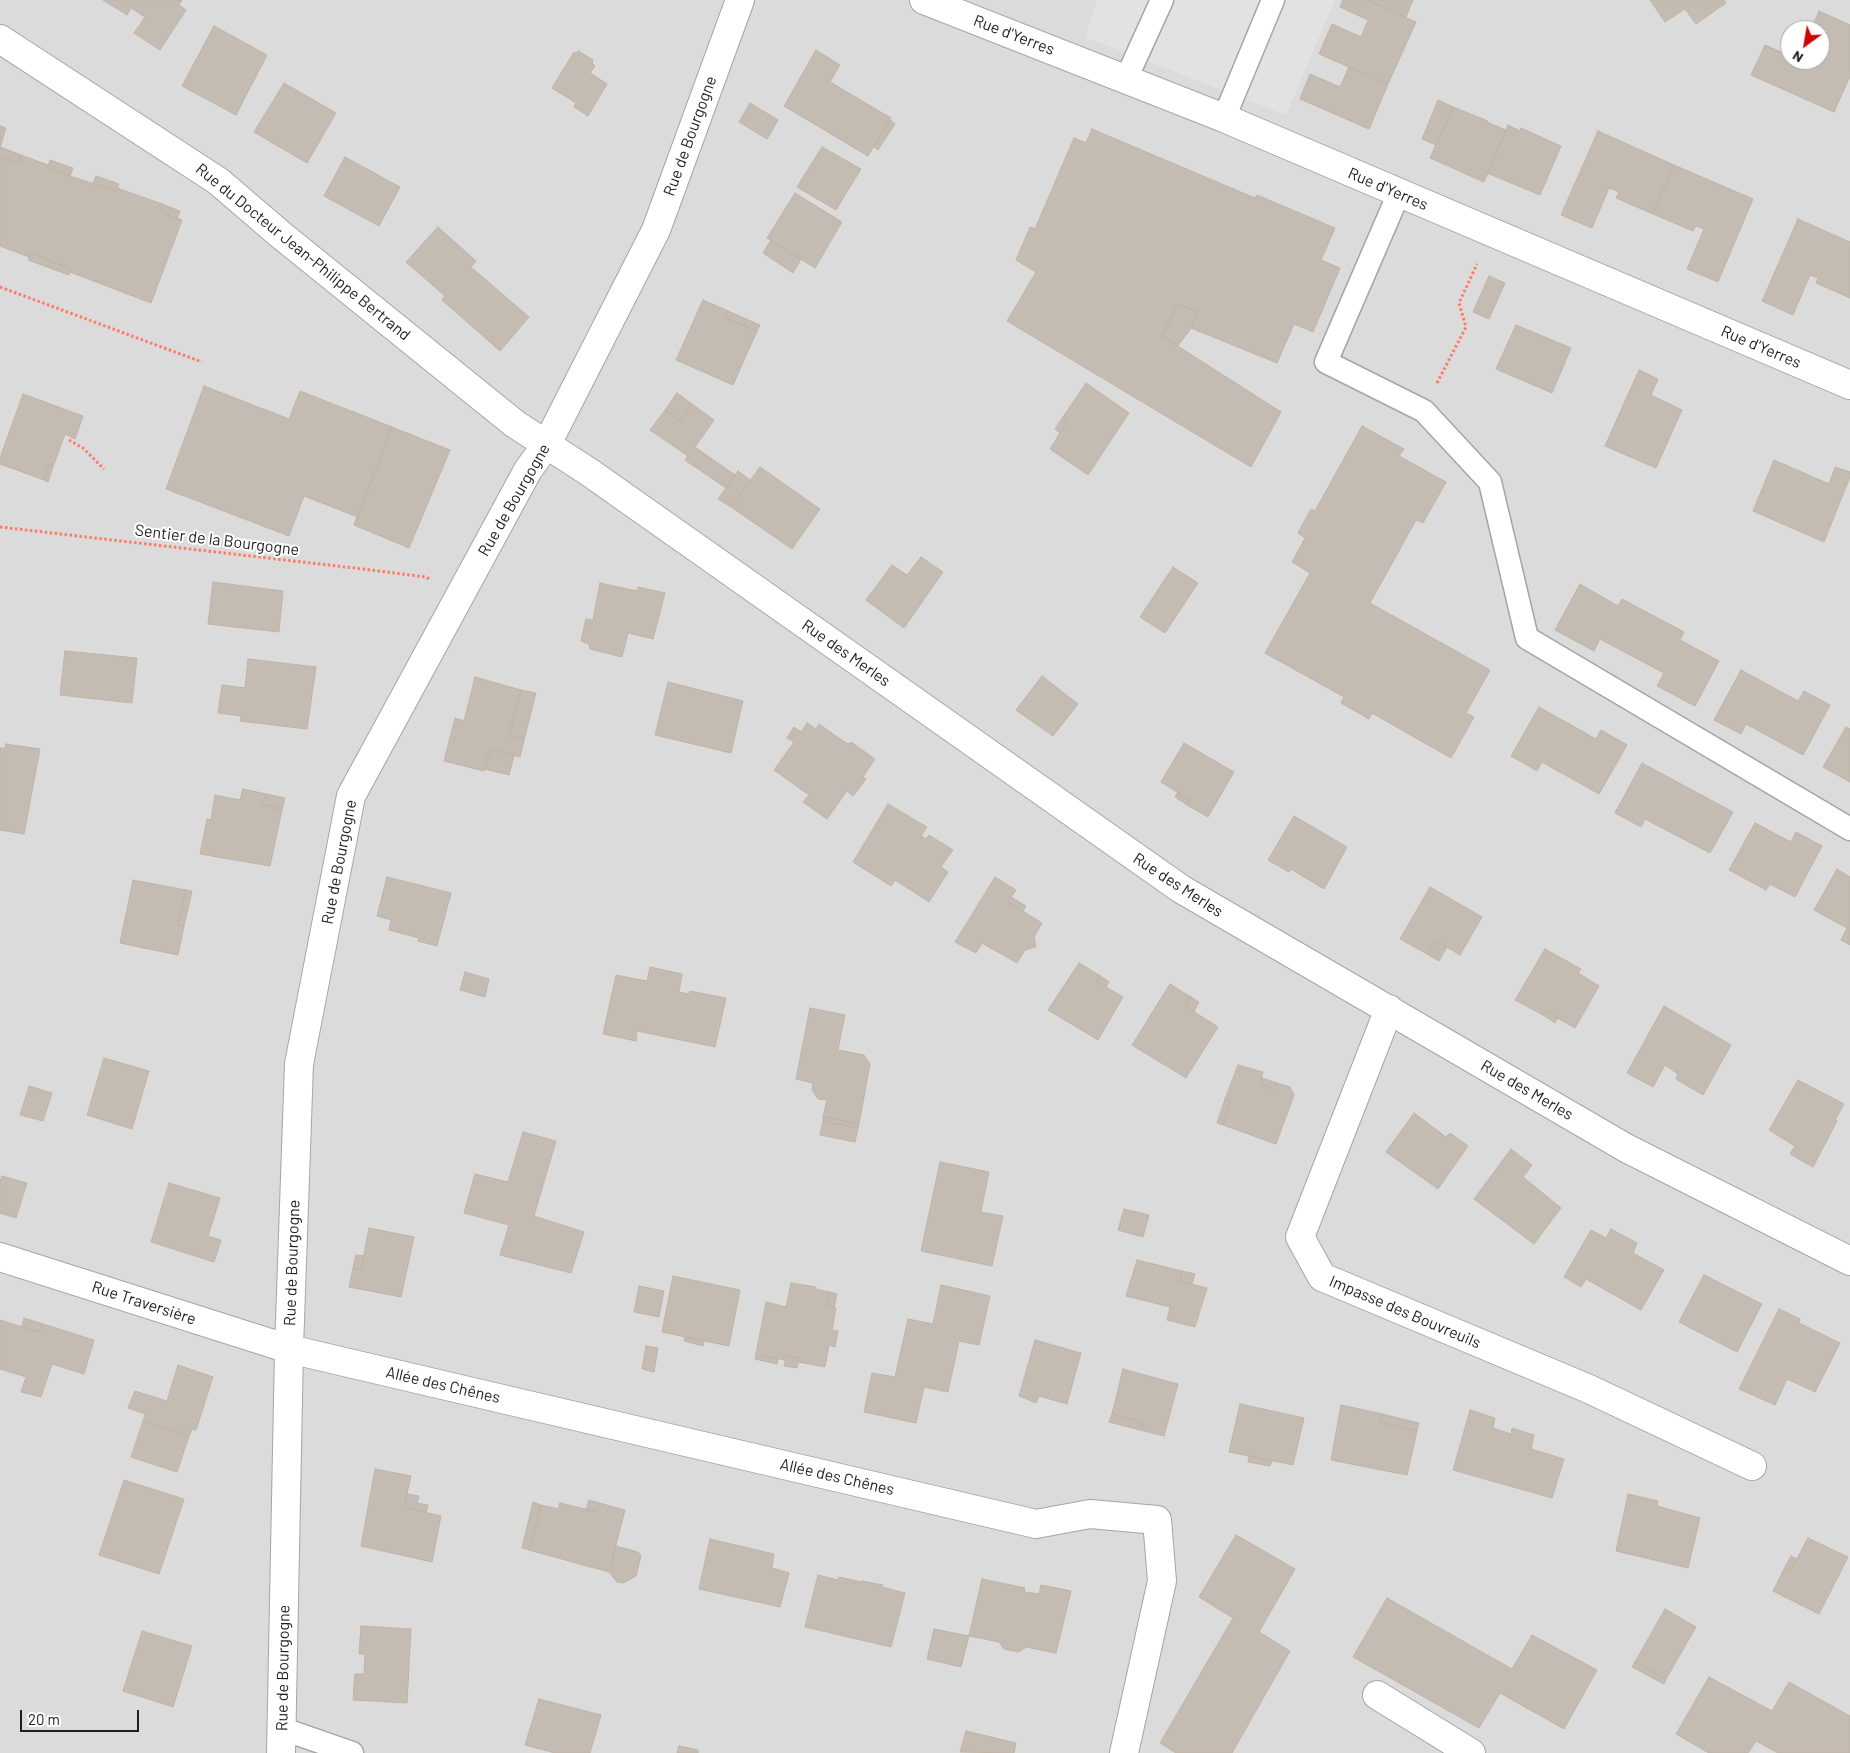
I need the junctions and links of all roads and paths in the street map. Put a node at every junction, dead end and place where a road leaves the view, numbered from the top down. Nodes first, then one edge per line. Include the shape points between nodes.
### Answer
1 (740, 0) edge
2 (924, 0) edge
3 (1162, 0) edge
4 (1273, 0) edge
5 (0, 39) edge
6 (1126, 79) junction
7 (1224, 118) junction
8 (1399, 193) junction
9 (1492, 233) junction
10 (0, 287) edge
11 (202, 362) dead end
12 (1850, 385) edge
13 (1424, 411) junction
14 (69, 440) dead end
15 (546, 444) junction
16 (104, 470) dead end
17 (0, 527) edge
18 (430, 580) dead end
19 (1850, 829) edge
20 (1389, 1009) junction
21 (0, 1257) edge
22 (1850, 1261) edge
23 (289, 1349) junction
24 (1752, 1466) dead end
25 (1377, 1695) dead end
26 (282, 1741) edge
27 (352, 1753) edge
28 (1124, 1753) edge
29 (1471, 1753) edge

1 - 15 street, Rue de Bourgogne via 656,230
2 - 6 street, Rue d'Yerres
3 - 6 lane
4 - 7 lane
5 - 15 street, Rue du Docteur Jean-Philippe Bertrand via 218,181 516,424
6 - 7 street, Rue d'Yerres
7 - 8 street, Rue d'Yerres
8 - 9 street, Rue d'Yerres
8 - 13 lane via 1326,362
9 - 12 street, Rue d'Yerres
9 - 13 path via 1459,303 1466,327
10 - 11 path
13 - 19 lane via 1490,482 1528,638
14 - 16 path via 87,451
15 - 20 street, Rue des Merles via 1181,889
15 - 23 street, Rue de Bourgogne via 528,470 351,796 299,1064
17 - 18 path, Sentier de la Bourgogne via 372,570
20 - 22 street, Rue des Merles via 1626,1148
20 - 24 street, Impasse des Bouvreuils via 1300,1237 1322,1277 1589,1389
21 - 23 street, Rue Traversière
23 - 26 street, Rue de Bourgogne
23 - 28 street, Allée des Chênes via 1036,1524 1090,1514 1157,1520 1162,1581
25 - 29 street
26 - 27 lane

